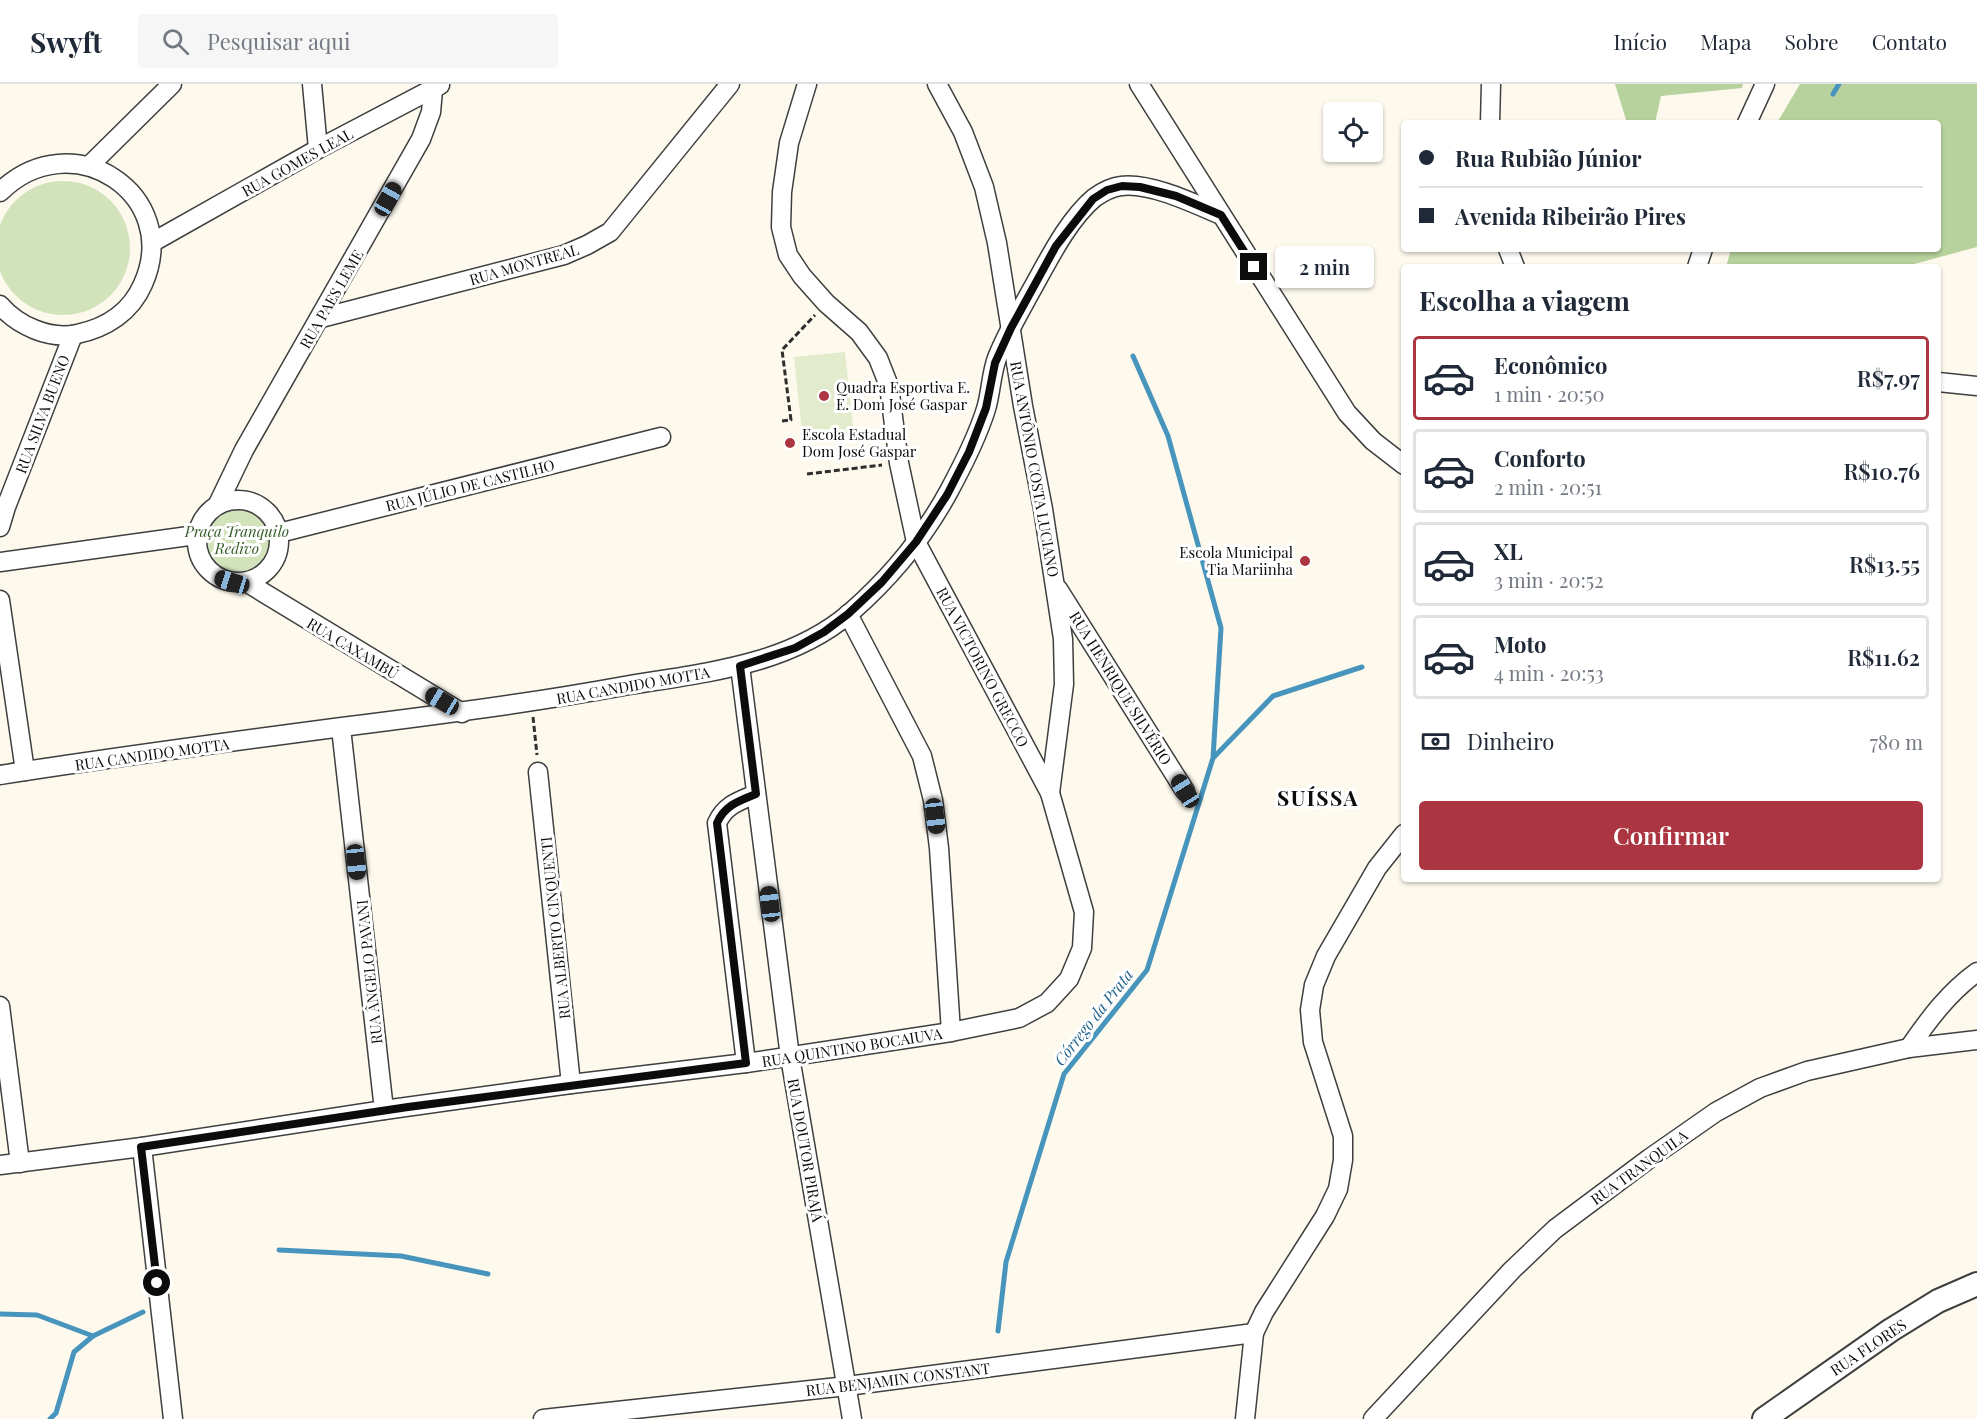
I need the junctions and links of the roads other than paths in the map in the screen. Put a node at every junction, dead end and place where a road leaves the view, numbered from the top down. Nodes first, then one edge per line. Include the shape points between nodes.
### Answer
1 (172, 84) edge
2 (312, 84) edge
3 (730, 84) edge
4 (807, 84) edge
5 (937, 84) edge
6 (1139, 84) edge
7 (1491, 84) edge
8 (1765, 84) edge
9 (437, 87) edge
10 (1490, 120) edge
11 (1748, 120) edge
12 (318, 149) junction
13 (89, 166) junction
14 (0, 192) edge
15 (1221, 215) junction
16 (153, 242) junction
17 (2, 312) edge
18 (321, 318) junction
19 (1011, 328) junction
20 (73, 335) junction
21 (1941, 382) edge
22 (1977, 386) edge
23 (661, 437) dead end
24 (1401, 463) edge
25 (218, 504) junction
26 (0, 527) edge
27 (279, 533) junction
28 (196, 535) junction
29 (916, 542) junction
30 (0, 562) edge
31 (246, 582) junction
32 (1055, 585) junction
33 (0, 600) edge
34 (848, 614) junction
35 (740, 666) junction
36 (462, 713) junction
37 (341, 728) junction
38 (25, 771) junction
39 (538, 772) road end
40 (0, 775) edge
41 (1185, 791) dead end
42 (1050, 793) junction
43 (756, 794) junction
44 (1401, 838) edge
45 (1977, 972) edge
46 (0, 1006) edge
47 (951, 1032) junction
48 (1977, 1041) edge
49 (1909, 1048) junction
50 (790, 1057) junction
51 (746, 1063) junction
52 (571, 1084) junction
53 (384, 1110) junction
54 (141, 1147) junction
55 (20, 1163) junction
56 (0, 1165) edge
57 (1977, 1284) edge
58 (1254, 1333) junction
59 (847, 1386) junction
60 (173, 1419) edge
61 (543, 1419) edge
62 (852, 1419) edge
63 (1245, 1419) edge
64 (1373, 1419) edge
65 (1764, 1419) edge

1 - 13 street
2 - 12 street
3 - 18 street, RUA MONTREAL via 629,211 610,232 595,241 564,255
4 - 29 street, RUA VICTORINO GRECCO via 789,143 782,192 782,226 788,255 802,276 859,332 878,358 889,386 899,463
5 - 19 street, RUA ANTÔNIO COSTA LUCIANO via 963,132 984,187
6 - 15 street
7 - 10 street
8 - 11 street
9 - 12 street, RUA GOMES LEAL
9 - 18 street, RUA PAES LEME via 421,139
12 - 16 street, RUA GOMES LEAL
13 - 14 street via 65,162 41,165 19,175
13 - 16 street via 110,175 128,190 141,209
15 - 19 street, RUA CANDIDO MOTTA via 1176,196 1140,187 1107,190 1093,199 1066,232
15 - 24 street via 1347,413 1373,441
16 - 20 street via 148,274 127,309 112,322
17 - 20 street via 50,334
18 - 25 street, RUA PAES LEME via 244,450
19 - 29 street, RUA CANDIDO MOTTA via 995,363 986,408 969,452
19 - 32 street, RUA ANTÔNIO COSTA LUCIANO
20 - 26 street, RUA SILVA BUENO
21 - 22 street
23 - 27 street, RUA JÚLIO DE CASTILHO
25 - 27 street via 243,499 256,503 275,521
25 - 28 street via 207,512
27 - 31 street via 276,558 258,578
28 - 30 street
28 - 31 street via 201,561 209,571 226,580
29 - 34 street, RUA CANDIDO MOTTA
29 - 42 street, RUA VICTORINO GRECCO
31 - 36 street, RUA CAXAMBÚ
32 - 41 street, RUA HENRIQUE SILVÉRIO
32 - 42 street, RUA ANTÔNIO COSTA LUCIANO via 1063,639 1064,684
33 - 38 street
34 - 35 street, RUA CANDIDO MOTTA via 795,648
34 - 47 street via 922,756 939,848
35 - 36 street, RUA CANDIDO MOTTA
35 - 43 street, RUA DOUTOR PIRAJÁ
36 - 37 street, RUA CANDIDO MOTTA
37 - 38 street, RUA CANDIDO MOTTA
37 - 53 street, RUA ÂNGELO PAVANI
38 - 40 street, RUA CANDIDO MOTTA
39 - 52 street, RUA ALBERTO CINQUENTI
42 - 47 street, RUA QUINTINO BOCAIUVA via 1084,912 1082,948 1070,979 1047,1003 1019,1018
43 - 50 street, RUA DOUTOR PIRAJÁ
43 - 51 street via 729,805 717,823
44 - 58 street via 1377,868 1326,956 1314,985 1310,1010 1313,1042 1343,1136 1343,1160 1338,1189 1325,1216
45 - 49 street via 1943,1002
46 - 55 street
47 - 50 street, RUA QUINTINO BOCAIUVA
48 - 49 street, RUA TRANQUILA
49 - 64 street, RUA TRANQUILA via 1807,1071 1760,1088 1697,1125 1555,1229
50 - 51 street, RUA QUINTINO BOCAIUVA
50 - 59 street, RUA DOUTOR PIRAJÁ
51 - 52 street, RUA QUINTINO BOCAIUVA
52 - 53 street, RUA QUINTINO BOCAIUVA
53 - 54 street, RUA QUINTINO BOCAIUVA
54 - 55 street, RUA QUINTINO BOCAIUVA
54 - 60 street
55 - 56 street, RUA QUINTINO BOCAIUVA
57 - 65 street, RUA FLORES via 1938,1301 1891,1330
58 - 59 street, RUA BENJAMIN CONSTANT
58 - 63 street
59 - 61 street, RUA BENJAMIN CONSTANT
59 - 62 street, RUA DOUTOR PIRAJÁ

